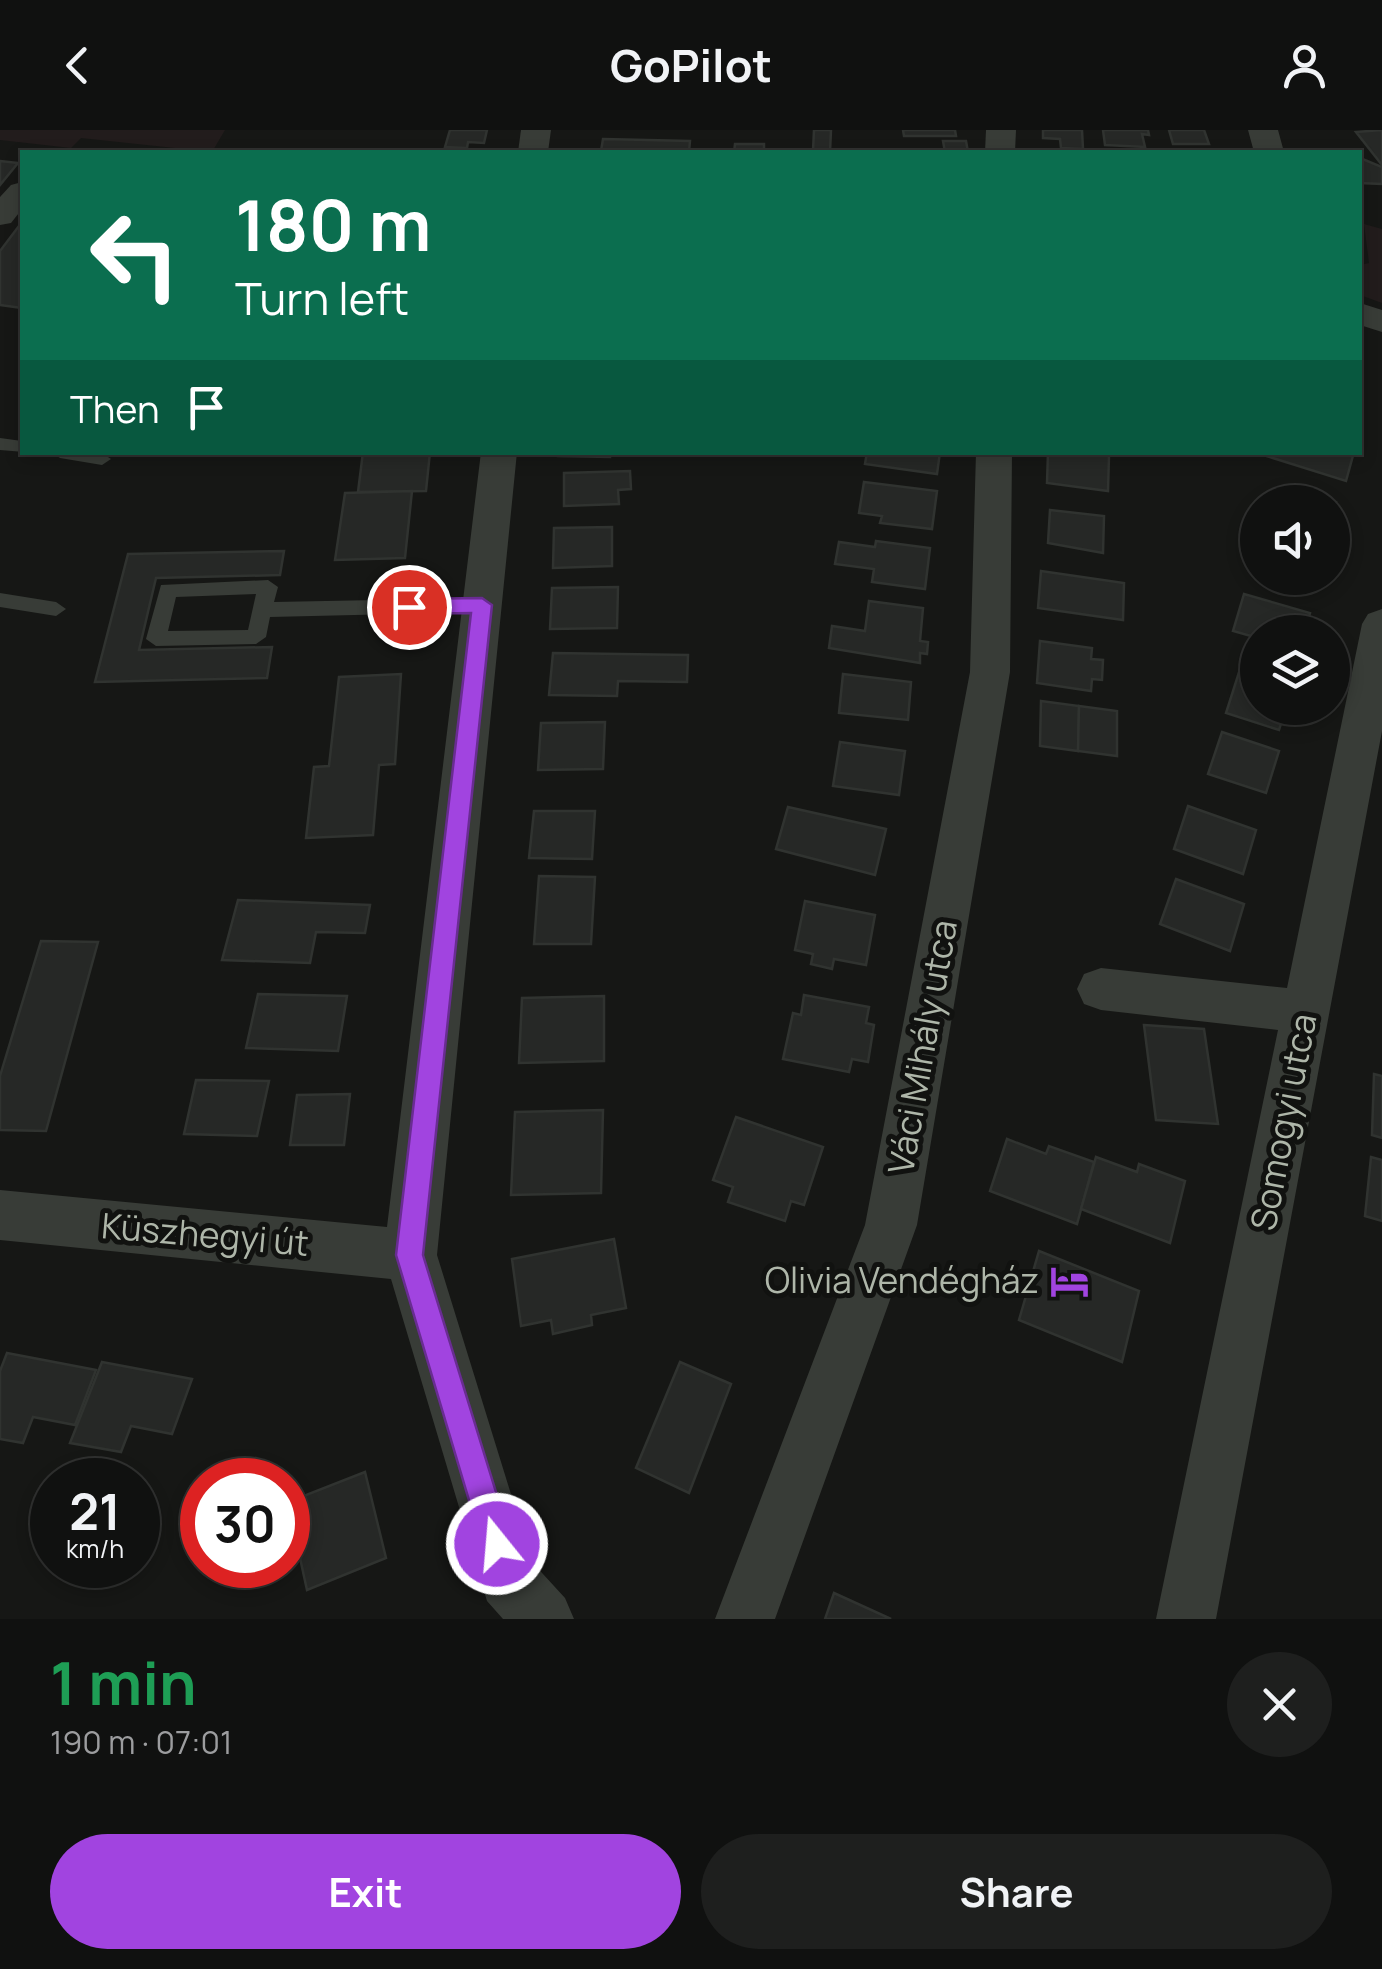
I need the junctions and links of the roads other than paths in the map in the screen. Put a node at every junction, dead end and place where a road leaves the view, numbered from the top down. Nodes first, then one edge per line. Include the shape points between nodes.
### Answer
1 (20, 193) edge
2 (0, 216) edge
3 (78, 455) edge
4 (499, 455) edge
5 (994, 455) edge
6 (102, 459) dead end
7 (0, 600) edge
8 (482, 605) junction
9 (56, 609) dead end
10 (262, 610) junction
11 (1382, 624) edge
12 (1101, 989) dead end
13 (1306, 1012) junction
14 (0, 1216) edge
15 (410, 1255) junction
16 (544, 1619) edge
17 (745, 1619) edge
18 (1186, 1619) edge

1 - 2 street
3 - 6 lane
4 - 8 street
5 - 17 street, Váci Mihály utca via 990,672 892,1226
7 - 9 lane
8 - 10 lane
8 - 15 street
10 - 10 lane via 268,586 168,590 156,639 256,638
11 - 13 street, Somogyi utca
12 - 13 street
13 - 18 street, Somogyi utca
14 - 15 street, Küszhegyi út
15 - 16 street via 508,1580

